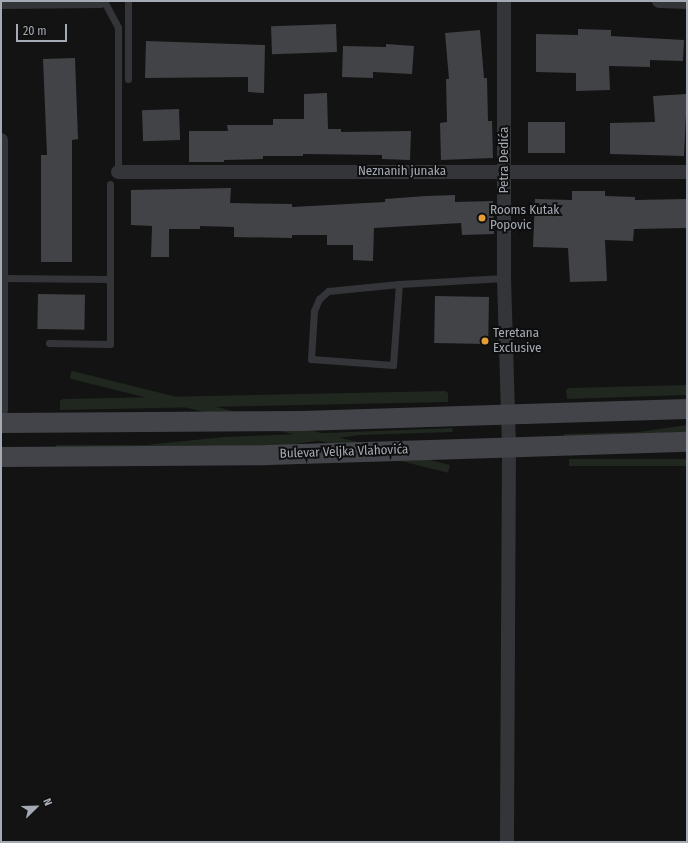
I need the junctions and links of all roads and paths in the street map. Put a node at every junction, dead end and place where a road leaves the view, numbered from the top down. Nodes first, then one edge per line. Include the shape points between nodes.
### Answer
1 (100, 1) edge
2 (104, 1) edge
3 (128, 1) edge
4 (504, 1) edge
5 (659, 1) edge
6 (1, 2) edge
7 (687, 2) edge
8 (128, 79) dead end
9 (1, 140) edge
10 (1, 167) edge
11 (504, 170) junction
12 (118, 172) joint
13 (687, 172) edge
14 (110, 184) dead end
15 (2, 278) junction
16 (504, 278) junction
17 (110, 279) junction
18 (399, 284) junction
19 (50, 343) dead end
20 (687, 409) edge
21 (1, 410) edge
22 (509, 415) junction
23 (1, 423) edge
24 (687, 442) edge
25 (509, 448) junction
26 (1, 457) edge
27 (507, 842) edge

1 - 6 street
2 - 12 lane via 118,27
3 - 8 lane
4 - 11 street, Petra Dedića
5 - 7 street
9 - 10 street
10 - 15 street
11 - 12 street, Neznanih junaka
11 - 13 street, Neznanih junaka
11 - 16 street, Petra Dedića
14 - 17 lane
15 - 17 lane
15 - 21 street
16 - 18 lane
16 - 22 street, Petra Dedića
17 - 19 lane via 110,344
18 - 18 lane via 393,365 311,360 314,311 319,299 328,291
20 - 22 main road
22 - 23 main road via 302,421
22 - 25 street, Petra Dedića
24 - 25 main road, Bulevar Veljka Vlahovića
25 - 26 main road, Bulevar Veljka Vlahovića via 268,455
25 - 27 street, Petra Dedića

